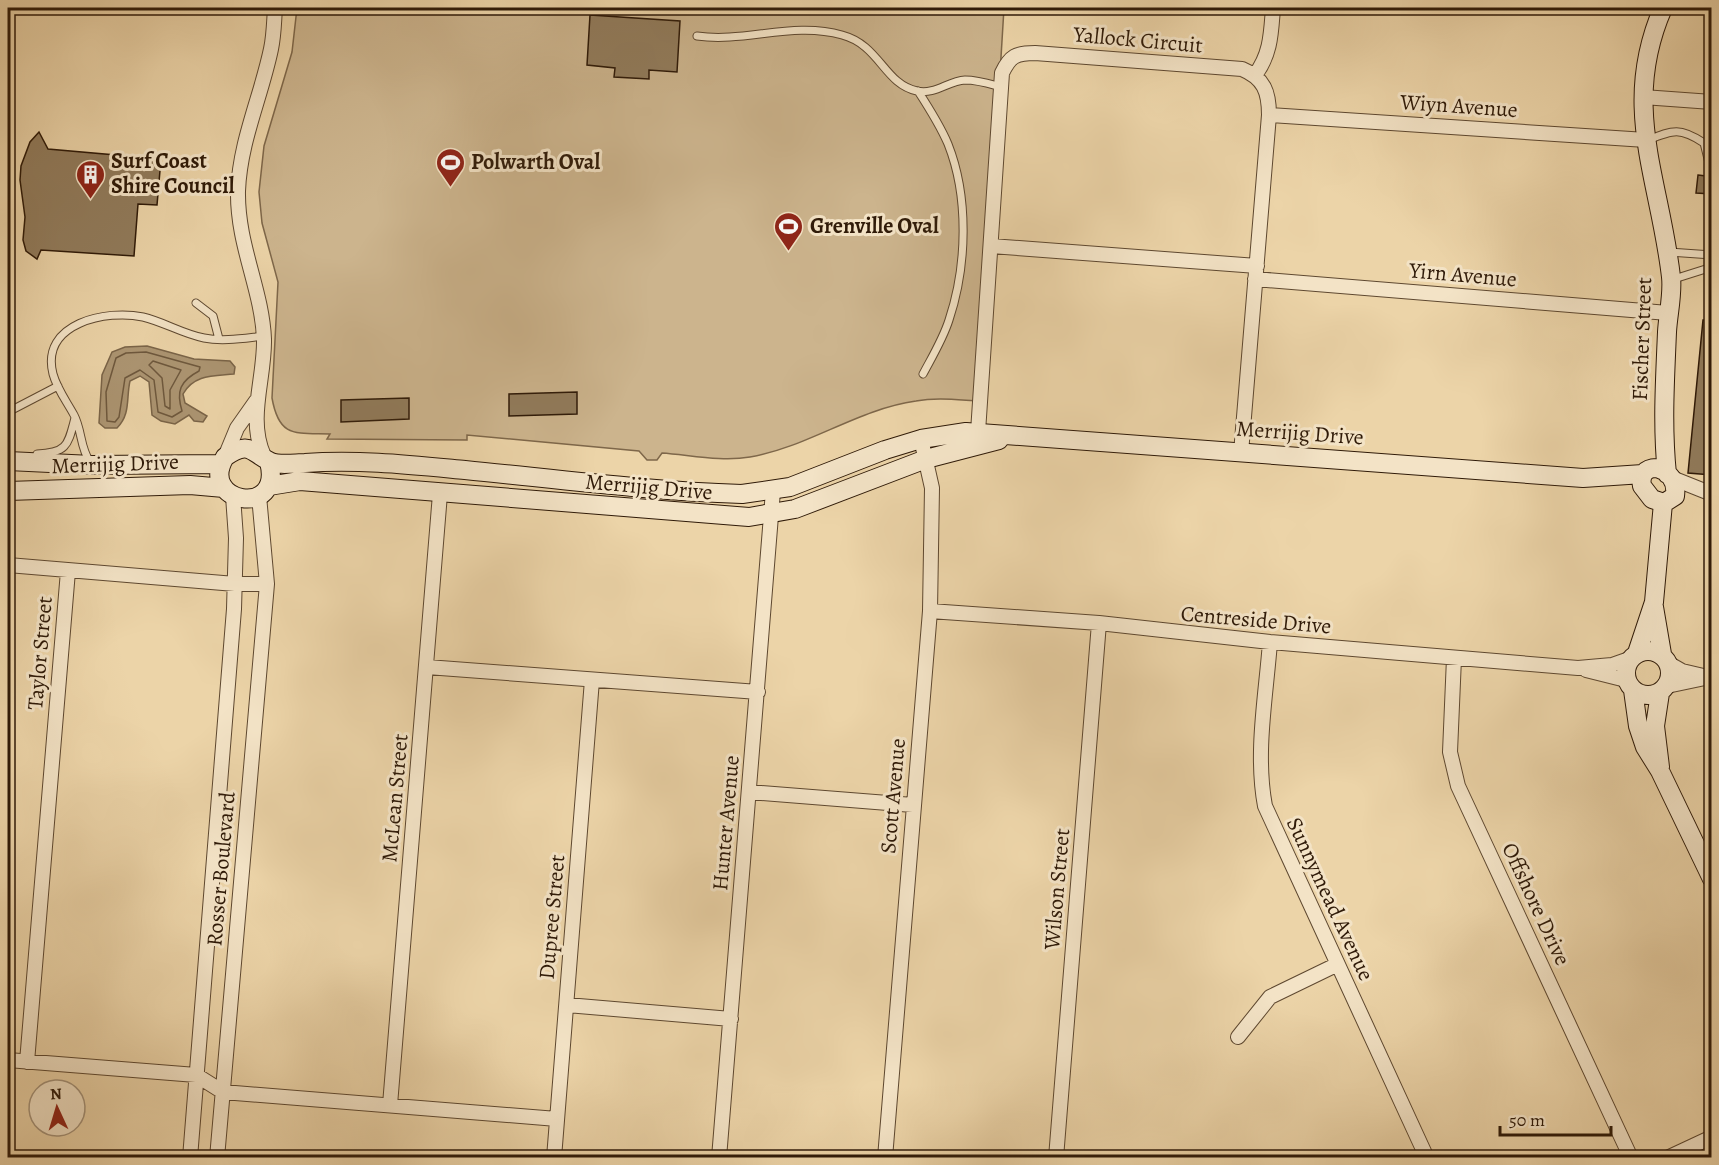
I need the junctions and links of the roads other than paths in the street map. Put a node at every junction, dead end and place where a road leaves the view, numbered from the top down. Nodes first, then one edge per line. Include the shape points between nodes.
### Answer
1 (275, 8) edge
2 (561, 8) edge
3 (1273, 8) edge
4 (1663, 8) edge
5 (576, 9) edge
6 (697, 36) dead end
7 (1255, 75) junction
8 (1001, 87) junction
9 (918, 92) junction
10 (1642, 96) junction
11 (1712, 102) edge
12 (1269, 115) junction
13 (1646, 140) junction
14 (1712, 175) edge
15 (991, 246) junction
16 (1666, 251) junction
17 (1712, 255) edge
18 (1712, 267) edge
19 (1256, 272) junction
20 (1671, 279) junction
21 (196, 303) dead end
22 (1668, 313) junction
23 (264, 336) junction
24 (219, 339) junction
25 (923, 374) dead end
26 (58, 386) junction
27 (258, 396) junction
28 (8, 412) edge
29 (76, 418) junction
30 (1662, 426) junction
31 (978, 432) junction
32 (1013, 437) junction
33 (921, 439) junction
34 (1240, 453) junction
35 (8, 454) edge
36 (266, 459) junction
37 (926, 459) junction
38 (223, 460) junction
39 (8, 461) edge
40 (92, 465) junction
41 (1645, 478) junction
42 (1669, 487) junction
43 (8, 491) edge
44 (264, 491) junction
45 (773, 491) junction
46 (228, 492) junction
47 (440, 494) junction
48 (1712, 494) edge
49 (771, 515) junction
50 (8, 565) edge
51 (68, 571) junction
52 (235, 584) junction
53 (267, 584) junction
54 (1653, 602) junction
55 (930, 611) junction
56 (1099, 623) junction
57 (1270, 642) junction
58 (1633, 656) junction
59 (1454, 658) junction
60 (1665, 658) junction
61 (427, 667) junction
62 (1578, 668) junction
63 (1709, 678) edge
64 (592, 680) junction
65 (1630, 685) junction
66 (1664, 689) junction
67 (758, 692) junction
68 (1660, 771) junction
69 (749, 792) junction
70 (913, 805) junction
71 (1712, 879) edge
72 (1336, 965) junction
73 (567, 1005) junction
74 (731, 1019) junction
75 (1238, 1037) dead end
76 (8, 1060) edge
77 (27, 1062) junction
78 (196, 1075) junction
79 (223, 1092) junction
80 (390, 1106) junction
81 (558, 1119) junction
82 (1712, 1137) edge
83 (189, 1158) edge
84 (217, 1158) edge
85 (554, 1158) edge
86 (719, 1158) edge
87 (885, 1158) edge
88 (1056, 1158) edge
89 (1427, 1158) edge
90 (1631, 1158) edge
91 (1667, 1158) edge

1 - 23 street via 272,47 249,121 238,190 242,236
2 - 5 lane
3 - 7 street via 1269,48
4 - 10 street, Fischer Street via 1645,62
6 - 9 lane via 732,38 797,30 843,35 872,50 892,77
7 - 8 street, Yallock Circuit via 1242,69 1020,53 1009,59
7 - 12 street via 1266,87
8 - 9 lane via 964,80
8 - 15 street, Yallock Circuit
9 - 25 lane via 943,132 954,163 963,246 949,321
10 - 11 street
10 - 13 street, Fischer Street
12 - 13 street, Wiyn Avenue
12 - 19 street
13 - 14 lane via 1672,131 1688,132 1704,143
13 - 16 street, Fischer Street
15 - 19 street, Yirn Avenue
15 - 31 street, Yallock Circuit
16 - 17 lane
16 - 20 street, Fischer Street
18 - 20 lane
19 - 22 street, Yirn Avenue
19 - 34 street
20 - 22 street, Fischer Street
21 - 24 lane via 213,316
22 - 30 street, Fischer Street
23 - 24 lane
23 - 27 street
24 - 26 lane via 130,315 102,315 68,330 57,344 52,363
26 - 28 lane
26 - 29 lane
27 - 36 street via 255,430
27 - 38 street via 237,428
29 - 35 lane via 70,441 63,449
29 - 40 lane via 83,449
30 - 41 street, Fischer Street
30 - 42 street, Fischer Street
31 - 32 street, Merrijig Drive
31 - 33 street, Merrijig Drive
32 - 34 street, Merrijig Drive
32 - 37 street, Merrijig Drive
33 - 37 street, Scott Avenue
33 - 45 street, Merrijig Drive
34 - 41 street, Merrijig Drive via 1583,478
36 - 38 street, Merrijig Drive via 248,449 239,449
36 - 44 street via 272,478
36 - 45 street, Merrijig Drive via 431,467 704,492
37 - 49 street, Merrijig Drive via 826,499
37 - 55 street, Scott Avenue via 932,488
38 - 40 street, Merrijig Drive
38 - 46 street via 220,478
39 - 40 street, Merrijig Drive
41 - 42 street, Merrijig Drive via 1660,468
41 - 42 street via 1658,503
42 - 48 street
42 - 54 street, Fischer Street
43 - 46 street, Merrijig Drive via 190,485
44 - 46 street, Merrijig Drive via 242,499
44 - 47 street, Merrijig Drive via 300,481
44 - 53 street, Rosser Boulevard
45 - 49 street, Hunter Avenue
46 - 52 street, Rosser Boulevard via 236,528
47 - 49 street, Merrijig Drive via 731,518
47 - 61 street, McLean Street
49 - 67 street, Hunter Avenue
50 - 51 street
51 - 52 street
51 - 77 street, Taylor Street
52 - 53 street
52 - 78 street, Rosser Boulevard
53 - 79 street, Rosser Boulevard
54 - 58 street, Fischer Street
54 - 60 street, Fischer Street
55 - 56 street, Centreside Drive
55 - 70 street, Scott Avenue
56 - 57 street, Centreside Drive
56 - 88 street, Wilson Street
57 - 59 street, Centreside Drive
57 - 72 street, Sunnymead Avenue via 1260,781 1265,806
58 - 60 street via 1648,651
58 - 62 street, Centreside Drive via 1612,665
58 - 65 street, Fischer Street
59 - 62 street, Centreside Drive
59 - 90 street, Offshore Drive via 1450,752 1458,786
60 - 63 street via 1682,671
60 - 66 street, Fischer Street via 1670,676
61 - 64 street
61 - 80 street, McLean Street
62 - 65 street, Centreside Drive
63 - 66 street
64 - 67 street
64 - 73 street, Dupree Street
65 - 66 street via 1651,695
65 - 68 street, Fischer Street via 1645,747
66 - 68 street, Fischer Street via 1655,726
67 - 69 street, Hunter Avenue
68 - 71 street, Fischer Street
69 - 70 street
69 - 74 street, Hunter Avenue
70 - 87 street, Scott Avenue
72 - 75 street via 1270,997
72 - 89 street, Sunnymead Avenue
73 - 74 street
73 - 81 street, Dupree Street
74 - 86 street, Hunter Avenue
76 - 77 street
77 - 78 street
78 - 79 street
78 - 83 street, Rosser Boulevard
79 - 80 street
79 - 84 street, Rosser Boulevard
80 - 81 street
81 - 85 street, Dupree Street
82 - 91 street

